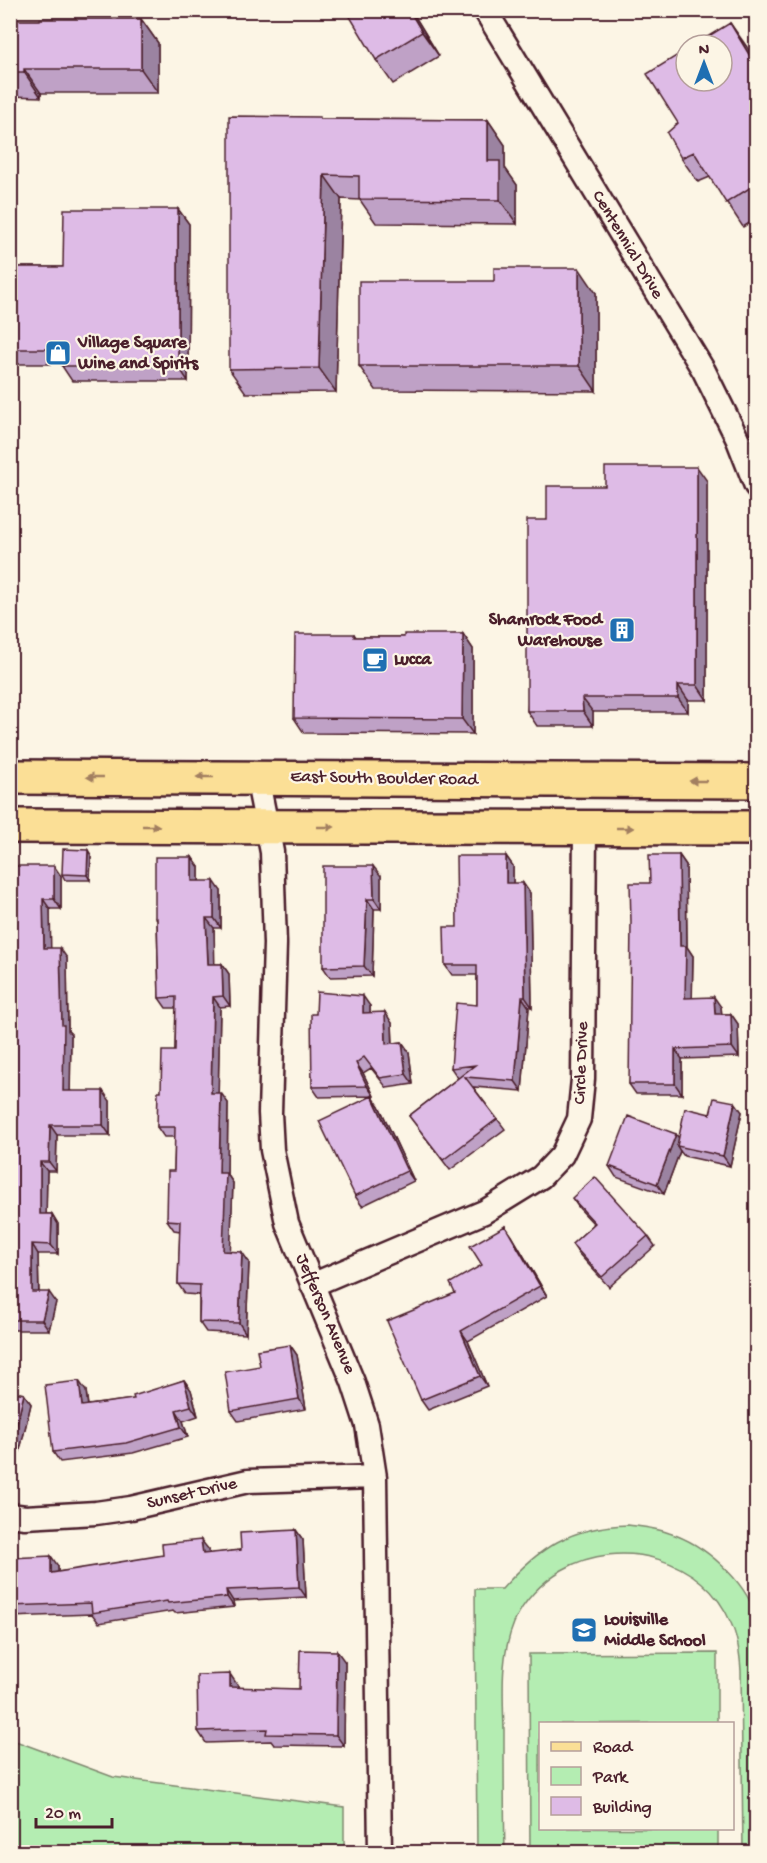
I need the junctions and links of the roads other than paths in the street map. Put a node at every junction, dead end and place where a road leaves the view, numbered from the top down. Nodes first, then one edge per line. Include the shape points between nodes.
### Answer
1 (485, 10) edge
2 (756, 486) edge
3 (10, 777) edge
4 (256, 777) junction
5 (756, 781) edge
6 (10, 826) edge
7 (268, 826) junction
8 (585, 827) junction
9 (756, 828) edge
10 (312, 1285) junction
11 (375, 1477) junction
12 (10, 1515) edge
13 (380, 1852) edge

1 - 2 street, Centennial Drive via 704,371
4 -> 3 main road, East South Boulder Road
5 -> 4 main road, East South Boulder Road
4 - 7 street, Jefferson Avenue
6 -> 7 main road
7 -> 8 main road
7 - 10 street, Jefferson Avenue via 275,945 272,1150 287,1223
8 -> 9 main road
8 - 10 street, Circle Drive via 583,1079 579,1119 562,1155 541,1177 484,1212
10 - 11 street, Jefferson Avenue via 353,1382 367,1425
11 - 12 street, Sunset Drive via 248,1481 96,1514
11 - 13 street, Jefferson Avenue

